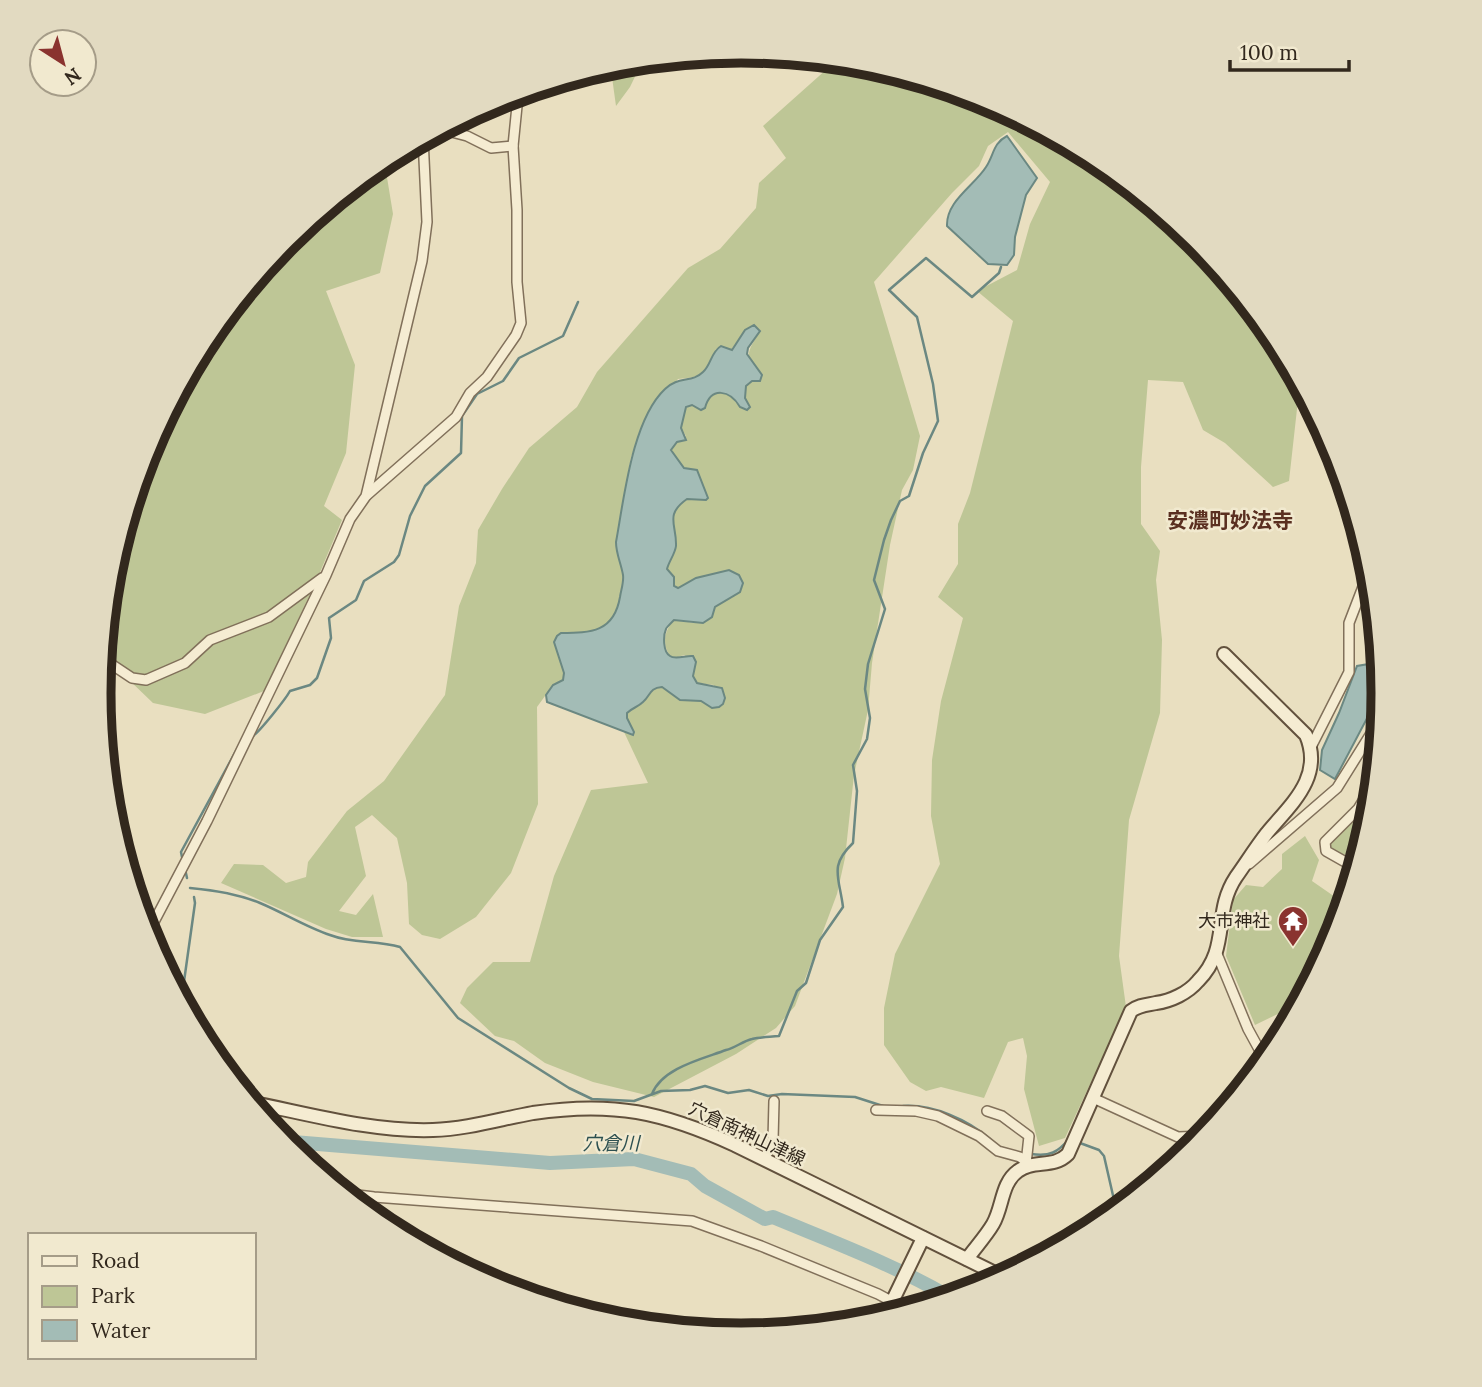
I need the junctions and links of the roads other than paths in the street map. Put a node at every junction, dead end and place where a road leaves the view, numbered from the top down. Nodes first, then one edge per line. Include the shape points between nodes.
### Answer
1 (518, 104) edge
2 (453, 132) edge
3 (513, 146) junction
4 (424, 149) edge
5 (366, 496) junction
6 (326, 575) junction
7 (1362, 589) edge
8 (1224, 654) dead end
9 (112, 664) edge
10 (1370, 735) edge
11 (1311, 747) junction
12 (1361, 804) edge
13 (1348, 863) edge
14 (1242, 870) junction
15 (154, 923) edge
16 (1217, 954) junction
17 (1260, 1051) edge
18 (1093, 1098) junction
19 (775, 1101) dead end
20 (264, 1105) edge
21 (876, 1110) dead end
22 (987, 1111) dead end
23 (1190, 1136) edge
24 (1026, 1159) junction
25 (764, 1160) junction
26 (360, 1196) edge
27 (922, 1242) junction
28 (967, 1259) junction
29 (992, 1272) edge
30 (891, 1306) edge

1 - 3 street
2 - 3 street via 491,148
3 - 5 street via 521,323 516,335 456,417
4 - 5 street via 427,222 422,261
5 - 6 street via 350,519
6 - 9 street via 269,617 210,640 185,663 154,677 132,678
6 - 15 street
7 - 11 street via 1349,624 1349,672
8 - 11 street via 1301,729
10 - 14 street via 1337,788
11 - 14 street via 1308,778 1299,797
12 - 13 street via 1325,842 1326,851
14 - 16 street via 1224,903
16 - 17 street
16 - 18 street via 1205,974 1183,993 1131,1011
18 - 23 street via 1178,1136
18 - 24 street via 1068,1154 1055,1163
19 - 25 street via 773,1140
20 - 25 street, 穴倉南神山津線 via 376,1127 421,1130 568,1108 612,1108 681,1122
21 - 24 street via 938,1116 998,1151
22 - 24 street via 1027,1133
24 - 28 street via 1010,1178 993,1224
25 - 27 street, 穴倉南神山津線
26 - 30 street via 685,1220 761,1246
27 - 28 street, 穴倉南神山津線
27 - 30 street
28 - 29 street, 穴倉南神山津線

